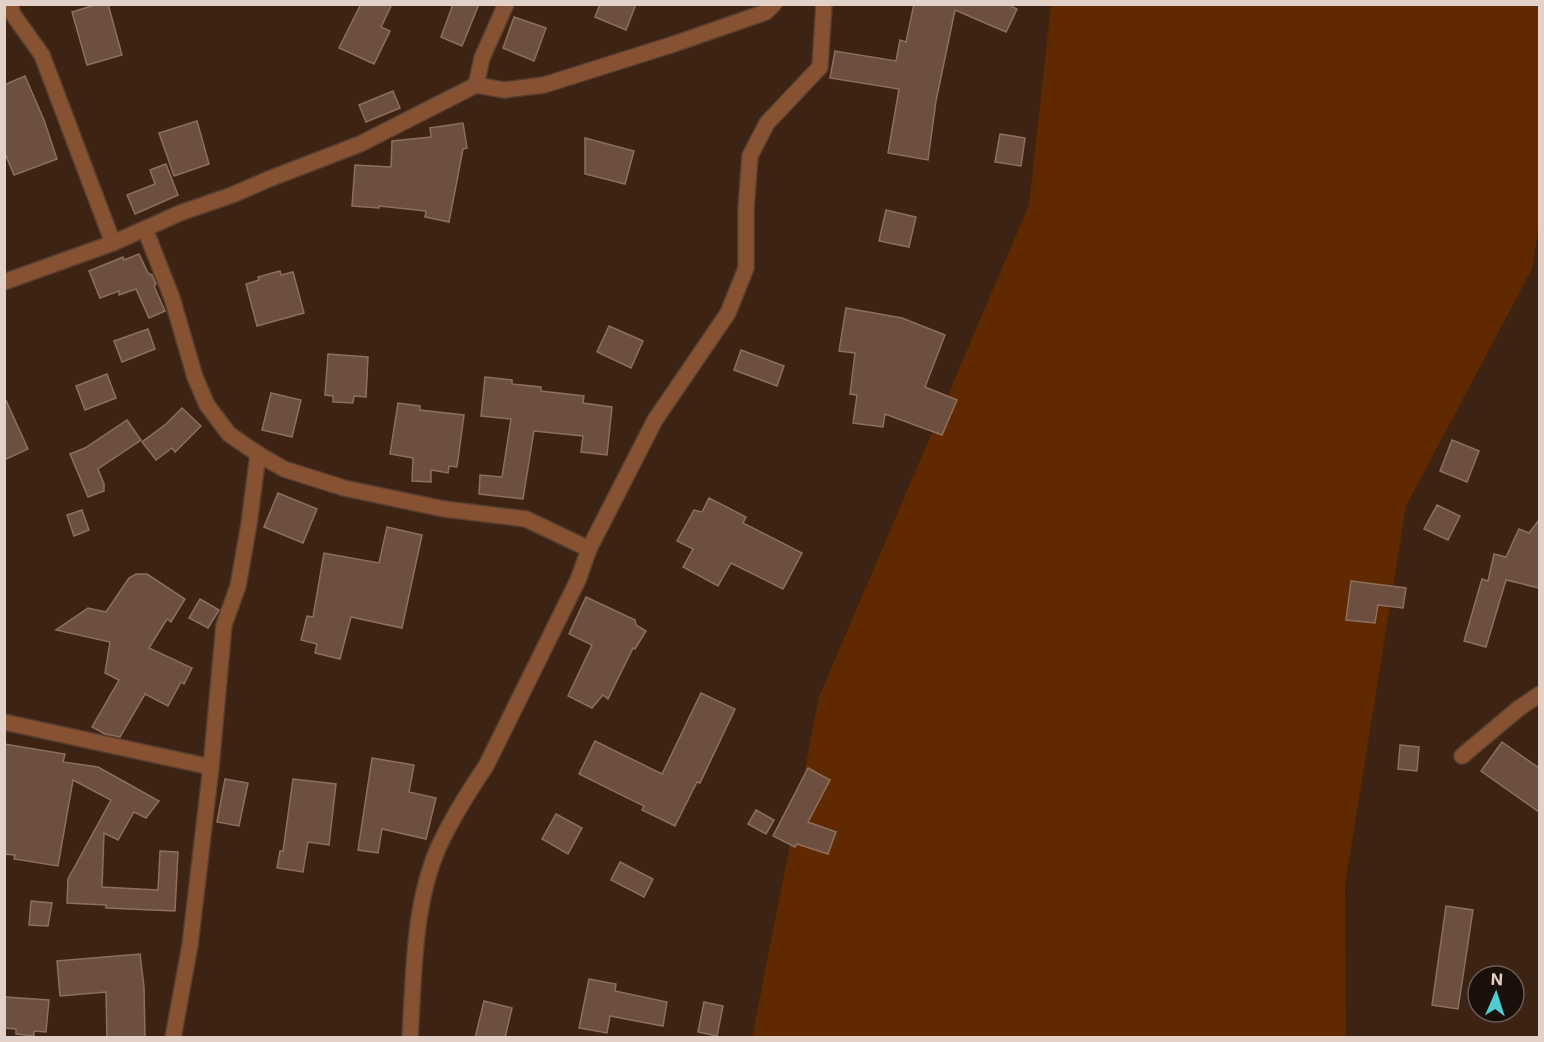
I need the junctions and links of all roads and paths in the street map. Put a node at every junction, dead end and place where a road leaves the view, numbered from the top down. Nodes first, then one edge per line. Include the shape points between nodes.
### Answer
1 (506, 4) edge
2 (774, 4) edge
3 (824, 4) edge
4 (9, 11) edge
5 (476, 85) junction
6 (145, 229) junction
7 (113, 243) junction
8 (4, 282) edge
9 (258, 454) junction
10 (589, 549) junction
11 (1539, 694) edge
12 (4, 722) edge
13 (1462, 756) dead end
14 (211, 767) junction
15 (173, 1038) edge
16 (410, 1038) edge

1 - 5 street via 482,58
2 - 5 street via 746,20 544,85 504,90
3 - 10 street via 820,67 767,123 750,156 746,268 728,313 656,420
4 - 7 street via 42,55
5 - 6 street via 360,144
6 - 7 street
6 - 9 street via 207,405 230,434
7 - 8 street
9 - 10 street via 284,469 344,488 444,509 526,519
9 - 14 street via 238,586 224,625
10 - 16 street via 518,704 439,847 426,888 415,949
11 - 13 street
12 - 14 street
14 - 15 street via 190,945

